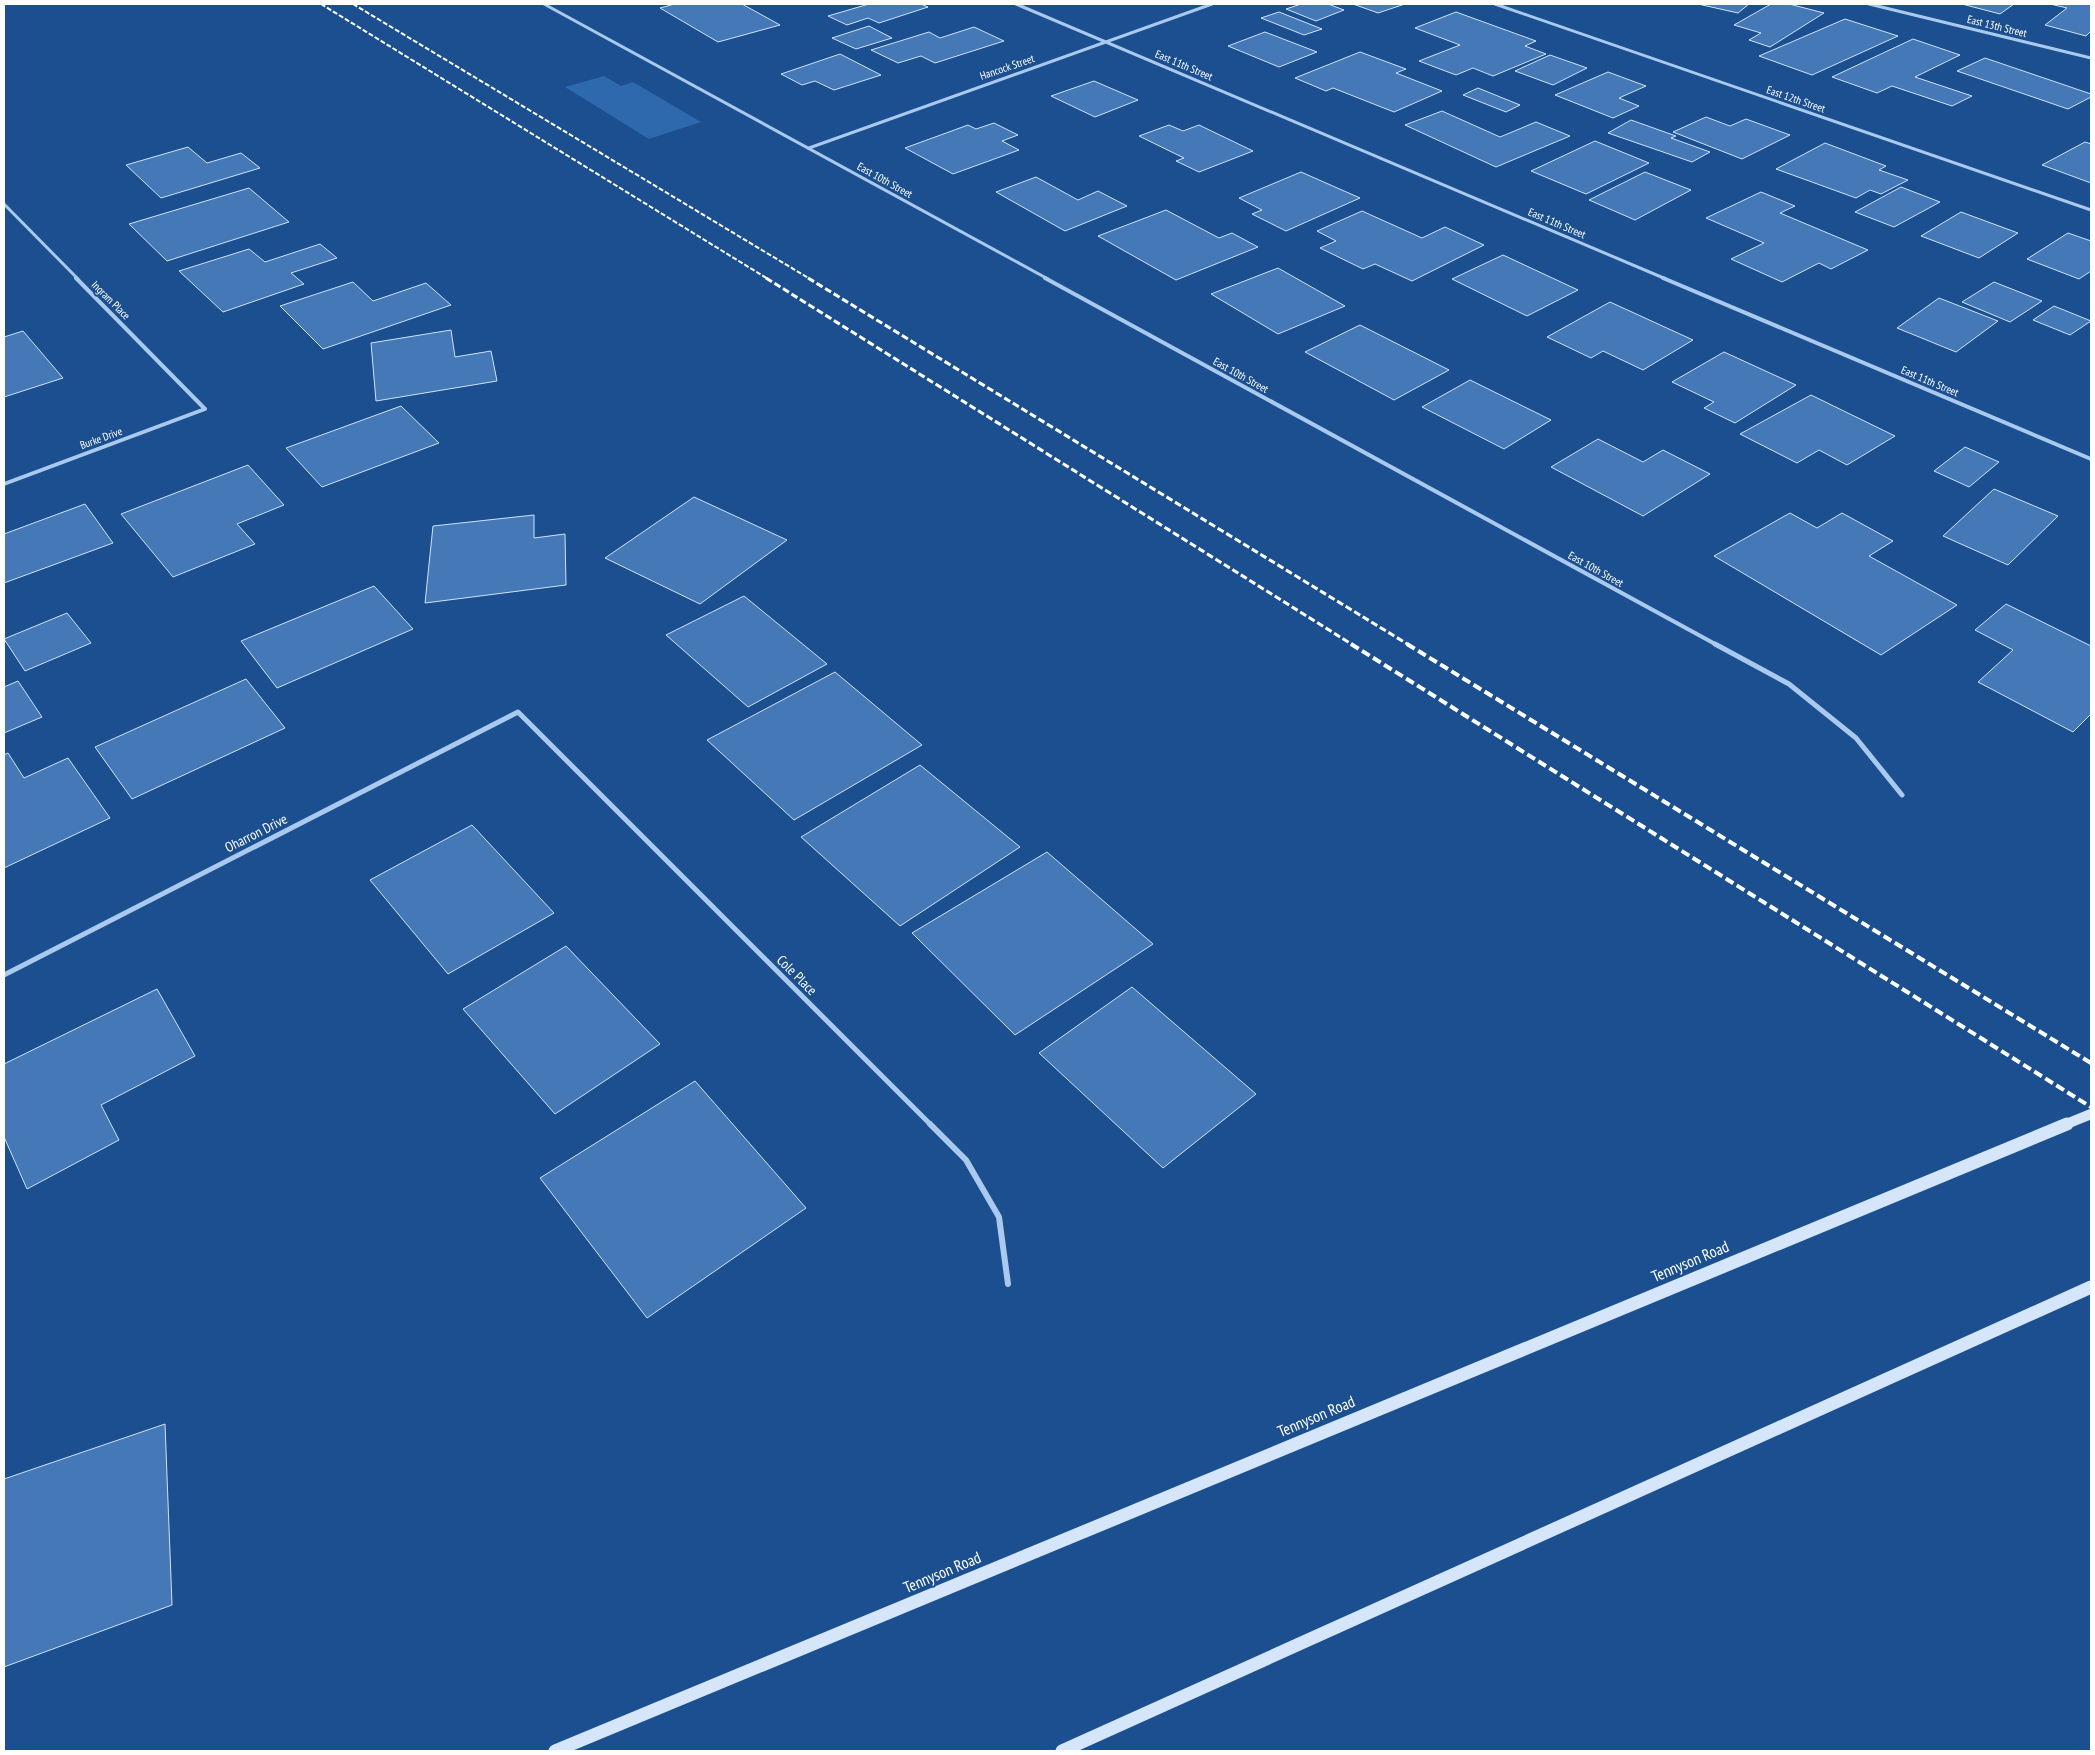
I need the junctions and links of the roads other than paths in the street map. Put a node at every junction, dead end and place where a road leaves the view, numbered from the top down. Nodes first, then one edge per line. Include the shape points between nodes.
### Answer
1 (544, 4) edge
2 (1016, 4) edge
3 (1212, 4) edge
4 (1495, 4) edge
5 (1869, 4) edge
6 (1106, 42) junction
7 (2091, 58) edge
8 (809, 148) junction
9 (4, 204) edge
10 (2091, 210) edge
11 (205, 409) joint
12 (2091, 459) edge
13 (4, 484) edge
14 (518, 712) joint
15 (1902, 795) dead end
16 (4, 975) edge
17 (2091, 1114) edge
18 (1008, 1284) dead end
19 (2091, 1287) edge
20 (555, 1751) edge
21 (1062, 1751) edge

1 - 8 street, East 10th Street
2 - 6 street, East 11th Street
3 - 6 street, Hancock Street
4 - 10 street, East 12th Street
5 - 7 street, East 13th Street
6 - 8 street, Hancock Street
6 - 12 street, East 11th Street
8 - 15 street, East 10th Street via 1789,684 1856,738
9 - 11 street, Ingram Place
11 - 13 street, Burke Drive
14 - 16 street, Oharron Drive
14 - 18 street, Cole Place via 966,1160 999,1217
17 - 20 main road, Tennyson Road
19 - 21 main road

